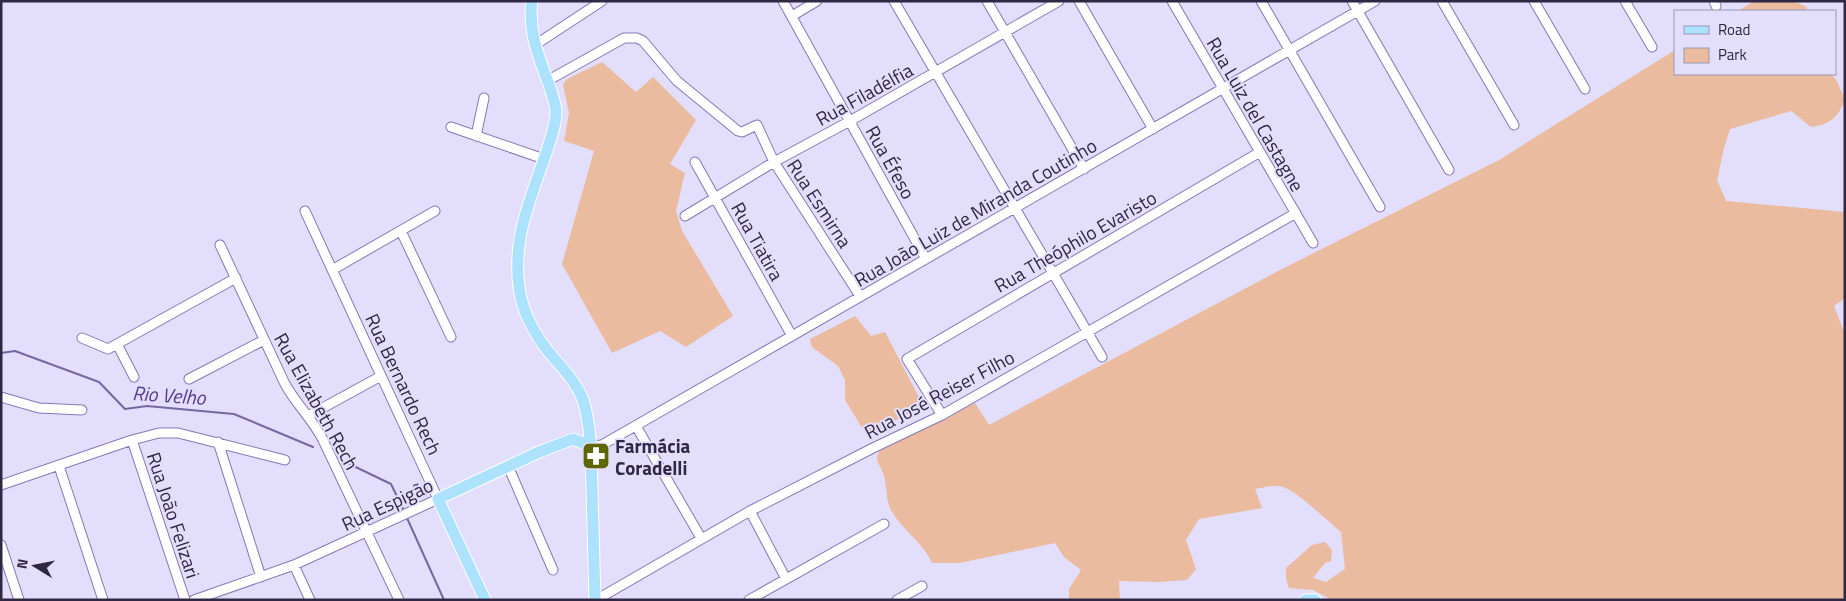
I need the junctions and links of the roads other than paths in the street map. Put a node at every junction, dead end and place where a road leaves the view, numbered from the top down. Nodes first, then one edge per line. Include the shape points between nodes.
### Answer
1 (532, 1) edge
2 (602, 1) edge
3 (783, 1) edge
4 (817, 1) edge
5 (894, 1) edge
6 (988, 1) edge
7 (1059, 1) edge
8 (1078, 1) edge
9 (1172, 1) edge
10 (1261, 1) edge
11 (1352, 1) edge
12 (1375, 1) edge
13 (1442, 1) edge
14 (1534, 1) edge
15 (1625, 1) edge
16 (1357, 11) junction
17 (792, 16) junction
18 (1005, 32) junction
19 (535, 45) junction
20 (1652, 47) dead end
21 (1289, 50) junction
22 (936, 72) junction
23 (547, 81) junction
24 (1223, 89) junction
25 (1585, 89) dead end
26 (484, 98) dead end
27 (850, 121) junction
28 (1514, 125) dead end
29 (451, 127) dead end
30 (1153, 129) junction
31 (476, 136) junction
32 (1260, 152) junction
33 (544, 159) junction
34 (695, 162) dead end
35 (774, 162) junction
36 (1084, 168) junction
37 (1449, 170) dead end
38 (716, 198) junction
39 (1015, 208) junction
40 (1380, 208) dead end
41 (305, 211) dead end
42 (435, 211) dead end
43 (1296, 213) junction
44 (685, 216) dead end
45 (401, 231) junction
46 (1313, 242) dead end
47 (220, 245) dead end
48 (926, 259) junction
49 (332, 270) junction
50 (1053, 274) junction
51 (236, 278) junction
52 (860, 296) junction
53 (1087, 332) junction
54 (792, 336) junction
55 (451, 337) dead end
56 (82, 338) dead end
57 (264, 340) junction
58 (117, 344) junction
59 (1102, 357) dead end
60 (381, 376) junction
61 (134, 377) dead end
62 (188, 379) dead end
63 (1, 397) edge
64 (82, 410) dead end
65 (586, 413) junction
66 (942, 415) junction
67 (308, 416) junction
68 (636, 426) junction
69 (573, 439) junction
70 (132, 440) junction
71 (218, 442) junction
72 (591, 446) junction
73 (285, 460) dead end
74 (59, 466) junction
75 (508, 466) junction
76 (1, 485) edge
77 (438, 499) junction
78 (750, 511) junction
79 (884, 524) dead end
80 (367, 532) junction
81 (701, 538) junction
82 (1, 544) edge
83 (294, 565) junction
84 (553, 570) dead end
85 (261, 577) junction
86 (786, 579) junction
87 (922, 586) dead end
88 (19, 600) edge
89 (103, 600) edge
90 (185, 600) edge
91 (194, 600) edge
92 (310, 600) edge
93 (399, 600) edge
94 (485, 600) edge
95 (595, 600) edge
96 (749, 600) edge
97 (897, 600) edge
98 (1305, 600) edge
99 (1315, 600) edge

1 - 19 main road
2 - 19 street
3 - 17 street, Rua Éfeso
4 - 17 street
5 - 22 street
6 - 18 street
7 - 18 street, Rua Filadélfia
8 - 30 street
9 - 24 street, Rua Luiz del Castagne
10 - 21 street
11 - 16 street
12 - 16 street, Rua João Luiz de Miranda Coutinho
13 - 28 street
14 - 25 street
15 - 20 street
16 - 21 street, Rua João Luiz de Miranda Coutinho
16 - 37 street
17 - 27 street, Rua Éfeso
18 - 22 street, Rua Filadélfia
18 - 36 street
19 - 23 main road
21 - 24 street, Rua João Luiz de Miranda Coutinho
21 - 40 street
22 - 27 street, Rua Filadélfia
22 - 39 street
23 - 33 main road via 556,116
23 - 35 street, Rua Esmirna via 624,38 637,38 677,81 738,131 757,125
24 - 30 street, Rua João Luiz de Miranda Coutinho
24 - 32 street, Rua Luiz del Castagne
26 - 31 street
27 - 35 street, Rua Filadélfia
27 - 48 street, Rua Éfeso
29 - 31 street
30 - 36 street, Rua João Luiz de Miranda Coutinho
31 - 33 street
32 - 43 street, Rua Luiz del Castagne
32 - 50 street, Rua Theóphilo Evaristo
33 - 65 main road via 521,228 519,286 528,320 541,342 574,382
34 - 38 street, Rua Tiatira
35 - 38 street, Rua Filadélfia
35 - 52 street, Rua Esmirna
36 - 39 street, Rua João Luiz de Miranda Coutinho
38 - 44 street, Rua Filadélfia
38 - 54 street, Rua Tiatira
39 - 48 street, Rua João Luiz de Miranda Coutinho
39 - 50 street
41 - 49 street, Rua Bernardo Rech
42 - 45 street
43 - 46 street, Rua Luiz del Castagne
43 - 53 street, Rua José Reiser Filho
45 - 49 street
45 - 55 street
47 - 51 street, Rua Elizabeth Rech
48 - 52 street, Rua João Luiz de Miranda Coutinho
49 - 60 street, Rua Bernardo Rech
50 - 53 street
50 - 66 street, Rua Theóphilo Evaristo via 907,359
51 - 57 street, Rua Elizabeth Rech
51 - 58 street
52 - 54 street, Rua João Luiz de Miranda Coutinho
53 - 59 street
53 - 66 street, Rua José Reiser Filho
54 - 68 street, Rua João Luiz de Miranda Coutinho
56 - 58 street via 108,349
57 - 62 street
57 - 67 street, Rua Elizabeth Rech via 290,392
58 - 61 street
60 - 67 street
60 - 77 street, Rua Bernardo Rech
63 - 64 street via 39,408
65 - 69 main road via 584,427
65 - 72 main road
66 - 78 street, Rua José Reiser Filho
67 - 80 street, Rua Elizabeth Rech
68 - 72 street, Rua João Luiz de Miranda Coutinho via 602,445
68 - 81 street
69 - 72 main road
69 - 75 main road, Rua Espigão
70 - 71 street via 159,433 178,433
70 - 74 street
70 - 90 street, Rua João Felizari
71 - 73 street
71 - 85 street
72 - 95 main road
74 - 76 street
74 - 89 street
75 - 77 main road, Rua Espigão
75 - 84 street
77 - 80 street, Rua Espigão
77 - 94 main road, Rua Bernardo Rech
78 - 81 street, Rua José Reiser Filho
78 - 86 street
79 - 86 street
80 - 83 street, Rua Espigão
80 - 93 street, Rua Elizabeth Rech
81 - 95 street, Rua José Reiser Filho
82 - 88 street
83 - 85 street, Rua Espigão
83 - 92 street
85 - 91 street, Rua Espigão
86 - 96 street
87 - 97 street
98 - 99 main road

